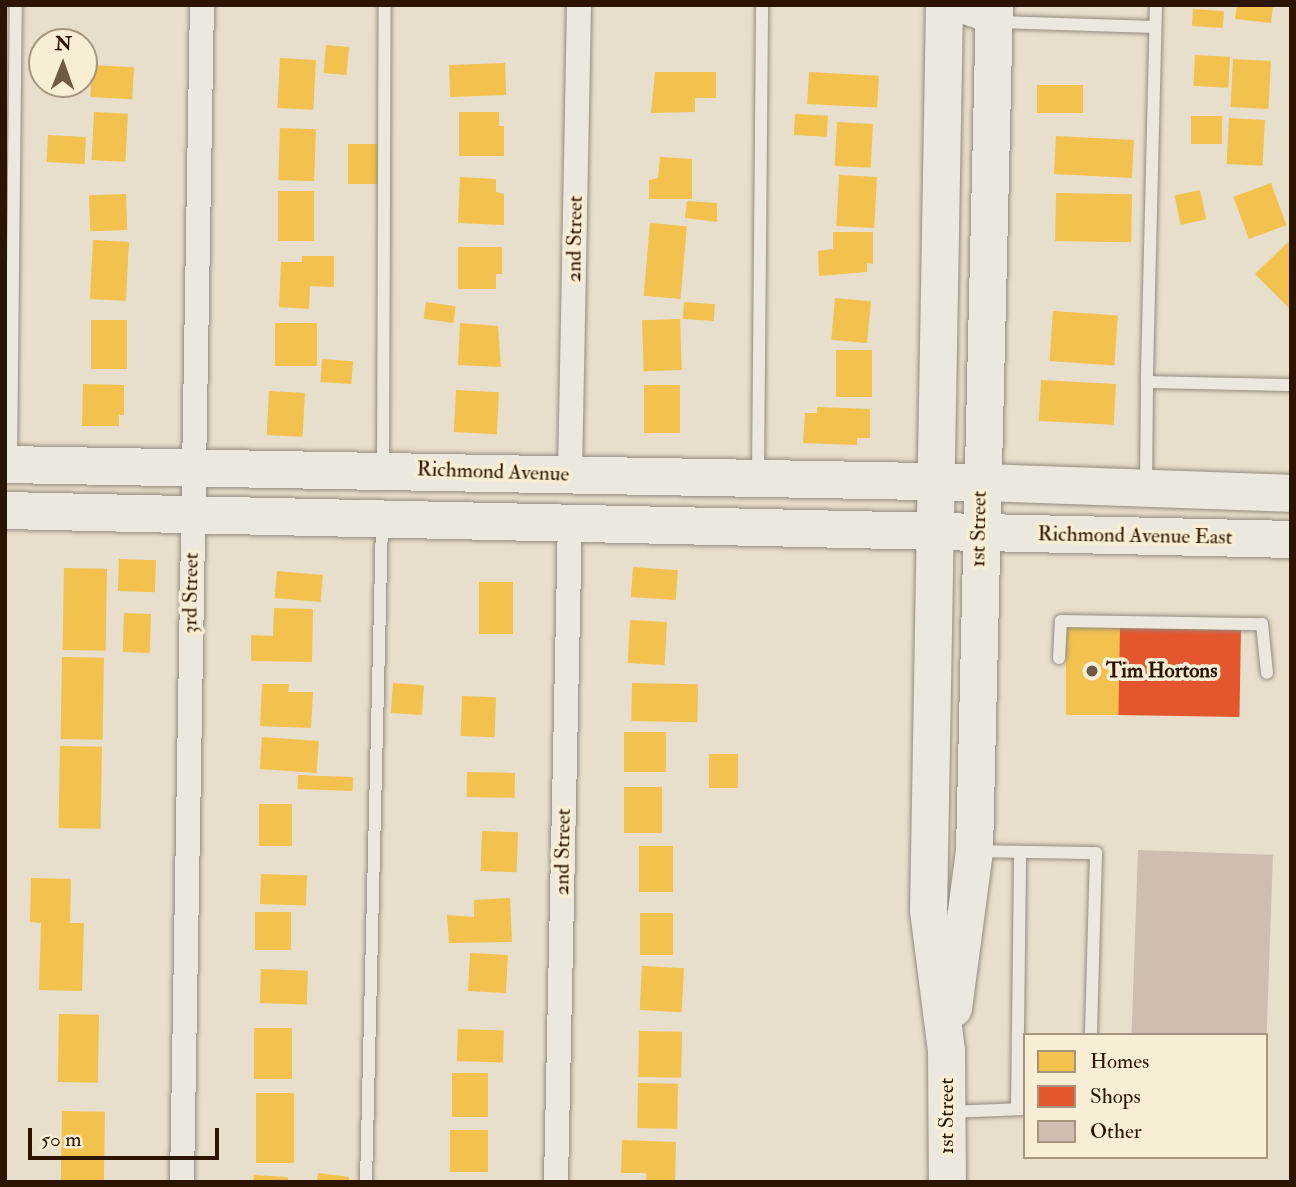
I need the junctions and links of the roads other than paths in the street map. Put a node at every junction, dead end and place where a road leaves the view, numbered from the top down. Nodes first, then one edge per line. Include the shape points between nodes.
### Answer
1 (16, 5) edge
2 (202, 5) edge
3 (385, 5) edge
4 (579, 5) edge
5 (762, 5) edge
6 (944, 5) edge
7 (1156, 5) edge
8 (994, 14) edge
9 (1155, 27) junction
10 (1147, 382) junction
11 (1291, 385) edge
12 (8, 464) edge
13 (194, 467) junction
14 (383, 469) junction
15 (570, 474) junction
16 (758, 478) junction
17 (937, 482) junction
18 (980, 482) junction
19 (1146, 488) junction
20 (1291, 493) edge
21 (5, 510) edge
22 (193, 515) junction
23 (382, 518) junction
24 (570, 522) junction
25 (936, 530) junction
26 (979, 532) junction
27 (1291, 538) edge
28 (1059, 658) dead end
29 (1267, 673) dead end
30 (974, 851) junction
31 (1020, 852) junction
32 (1091, 1033) edge
33 (946, 1051) junction
34 (1021, 1109) edge
35 (947, 1112) junction
36 (181, 1182) edge
37 (366, 1182) edge
38 (556, 1182) edge
39 (947, 1182) edge

1 - 12 lane
2 - 13 street, 3rd Street
3 - 14 lane
4 - 15 street, 2nd Street
5 - 16 lane
6 - 8 street
6 - 17 main road, 1st Street
7 - 9 lane
8 - 9 lane
8 - 18 main road, 1st Street
9 - 10 lane
10 - 11 lane
10 - 19 lane
12 - 13 main road, Richmond Avenue
13 - 14 main road, Richmond Avenue
13 - 22 street, 3rd Street
14 - 15 main road, Richmond Avenue
15 - 16 main road, Richmond Avenue
16 - 17 main road, Richmond Avenue
17 - 18 main road, Richmond Avenue
17 - 25 main road, 1st Street
18 - 19 main road
18 - 26 main road, 1st Street
19 - 20 main road
21 - 22 main road
22 - 23 main road
22 - 36 street, 3rd Street
23 - 24 main road
23 - 37 lane
24 - 25 main road
24 - 38 street, 2nd Street
25 - 26 main road
25 - 33 main road, 1st Street via 928,910
26 - 27 main road, Richmond Avenue East
26 - 30 main road, 1st Street
28 - 29 lane via 1061,621 1262,624
30 - 31 lane
30 - 33 main road, 1st Street
31 - 32 lane via 1096,853
31 - 34 lane
33 - 35 main road, 1st Street
34 - 35 lane
35 - 39 main road, 1st Street

